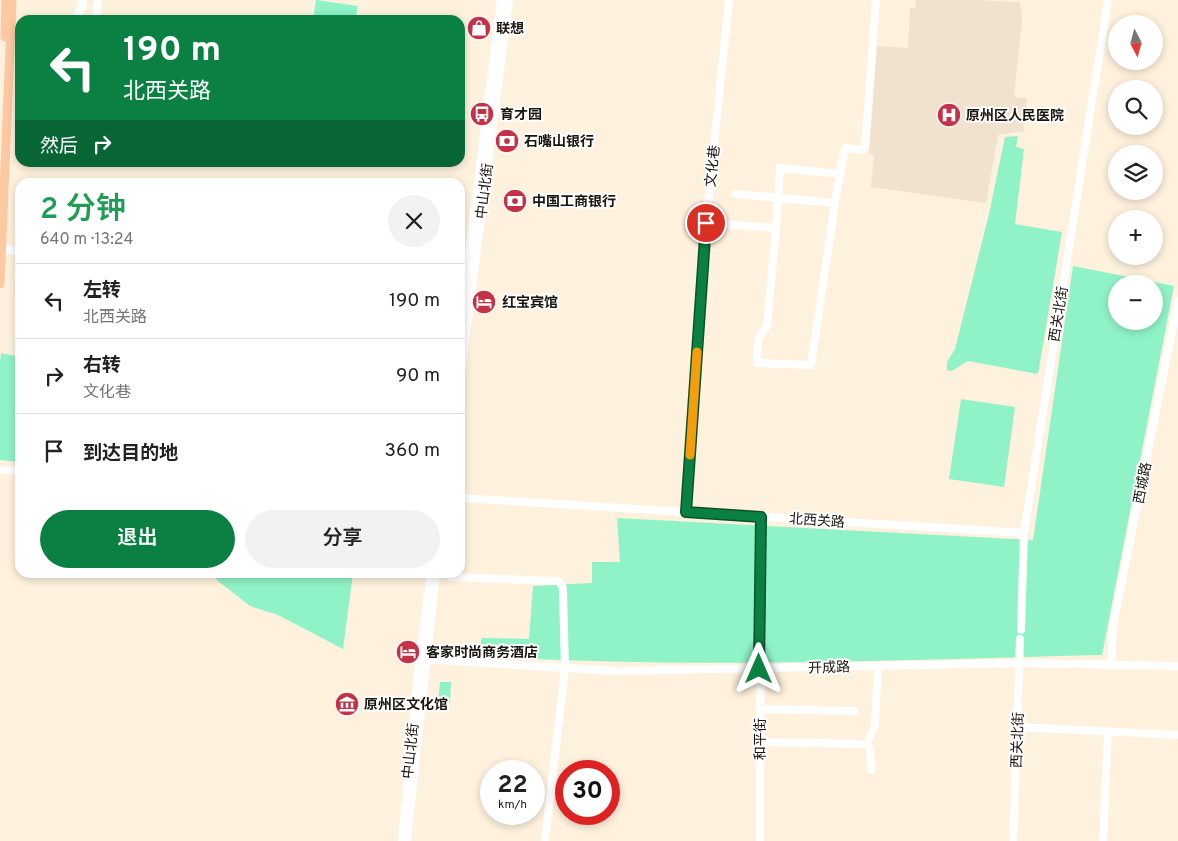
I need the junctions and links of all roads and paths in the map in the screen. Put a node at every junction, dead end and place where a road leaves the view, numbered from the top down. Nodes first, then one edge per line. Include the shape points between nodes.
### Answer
1 (6, 0) edge
2 (12, 0) edge
3 (82, 0) edge
4 (98, 0) edge
5 (501, 0) edge
6 (509, 0) edge
7 (729, 0) edge
8 (876, 0) edge
9 (1108, 0) edge
10 (78, 15) edge
11 (96, 15) edge
12 (0, 155) edge
13 (840, 174) junction
14 (736, 194) dead end
15 (778, 198) junction
16 (835, 203) junction
17 (706, 223) junction
18 (776, 228) junction
19 (2, 248) junction
20 (15, 251) edge
21 (0, 284) edge
22 (465, 284) edge
23 (1178, 301) edge
24 (465, 343) edge
25 (0, 470) edge
26 (15, 471) edge
27 (465, 498) edge
28 (686, 512) junction
29 (761, 517) junction
30 (1024, 533) junction
31 (430, 578) edge
32 (435, 578) edge
33 (465, 578) edge
34 (423, 659) junction
35 (1019, 663) junction
36 (878, 665) junction
37 (1111, 665) junction
38 (1178, 666) edge
39 (565, 669) junction
40 (759, 669) junction
41 (760, 709) junction
42 (854, 711) dead end
43 (1017, 727) junction
44 (1108, 731) junction
45 (1178, 735) edge
46 (760, 742) junction
47 (867, 744) junction
48 (870, 770) dead end
49 (402, 841) edge
50 (407, 841) edge
51 (545, 841) edge
52 (760, 841) edge
53 (1013, 841) edge
54 (1103, 841) edge

1 - 12 main road
2 - 19 main road
3 - 10 street
4 - 11 street
5 - 22 street, 中山北街
6 - 24 street, 中山北街
7 - 17 street, 文化巷
8 - 13 street via 866,147 862,150 844,148
9 - 30 street, 西关北街
13 - 15 street via 780,168
13 - 16 street
14 - 15 street
15 - 16 street
15 - 18 street
16 - 18 street via 812,365 757,363 758,338 767,326
17 - 18 street
17 - 28 street, 文化巷
19 - 20 street
19 - 21 main road
23 - 37 street, 西城路 via 1113,626
25 - 26 street
27 - 28 street, 北西关路
28 - 29 street, 北西关路
29 - 30 street, 北西关路
29 - 40 street, 和平街
30 - 35 street, 西关北街
31 - 34 street, 中山北街
32 - 34 street, 中山北街
33 - 39 street via 561,584
34 - 39 street, 开成路
34 - 49 street, 中山北街
34 - 50 street, 中山北街
35 - 36 street, 开成路
35 - 37 street, 开成路
35 - 43 street, 西关北街
36 - 40 street, 开成路
36 - 47 street via 875,725
37 - 38 street, 开成路
39 - 40 street, 开成路
39 - 51 street
40 - 41 street, 和平街
41 - 42 street
41 - 46 street, 和平街
43 - 44 street
43 - 53 street, 西关北街
44 - 45 street
44 - 54 street
46 - 47 street
46 - 52 street, 和平街
47 - 48 street via 870,748

